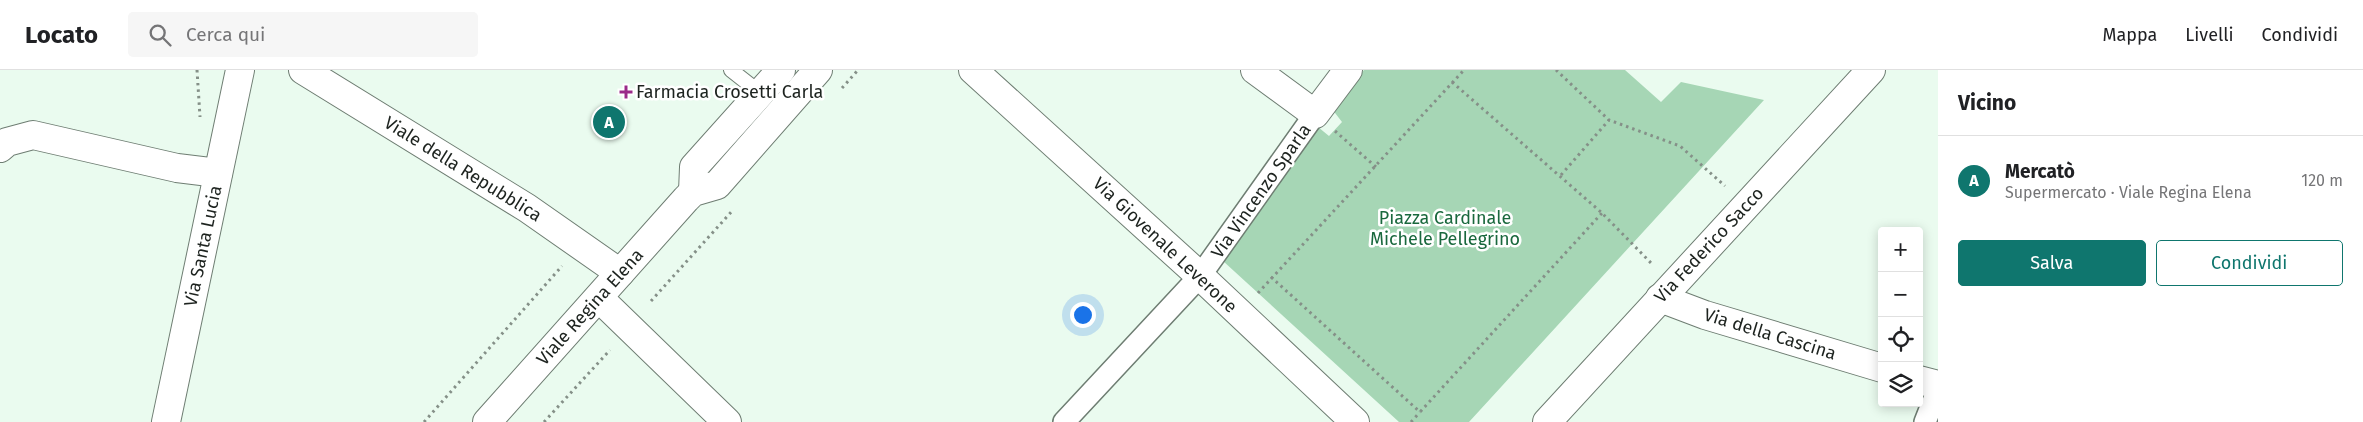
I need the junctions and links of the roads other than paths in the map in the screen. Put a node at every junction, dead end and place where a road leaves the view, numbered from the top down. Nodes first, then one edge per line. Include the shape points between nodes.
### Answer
1 (240, 70) edge
2 (303, 70) edge
3 (732, 70) edge
4 (781, 70) edge
5 (818, 70) edge
6 (973, 70) edge
7 (1254, 70) edge
8 (1348, 70) edge
9 (1871, 70) edge
10 (760, 93) junction
11 (781, 113) junction
12 (1315, 114) junction
13 (0, 148) edge
14 (218, 173) junction
15 (693, 192) junction
16 (620, 273) junction
17 (1200, 276) junction
18 (1666, 291) junction
19 (599, 298) junction
20 (1878, 367) edge
21 (1923, 381) edge
22 (1938, 387) edge
23 (166, 422) edge
24 (487, 422) edge
25 (727, 422) edge
26 (1064, 422) edge
27 (1355, 422) edge
28 (1547, 422) edge
29 (1925, 422) edge

1 - 14 street, Via Santa Lucia
2 - 16 street, Viale della Repubblica via 527,208
3 - 10 lane
4 - 10 street
5 - 11 street
6 - 17 street, Via Giovenale Leverone
7 - 12 street
8 - 12 street
9 - 18 street, Via Federico Sacco
10 - 11 lane
10 - 15 street via 694,167
11 - 15 street via 717,185
12 - 17 street, Via Vincenzo Sparla
13 - 14 street via 7,142 33,135 177,168
14 - 23 street, Via Santa Lucia
15 - 16 street, Viale Regina Elena
16 - 19 street, Viale Regina Elena
17 - 26 street, Via Vincenzo Sparla
17 - 27 street, Via Giovenale Leverone
18 - 20 street, Via della Cascina via 1705,315
18 - 28 street, Via Federico Sacco
19 - 24 street, Viale Regina Elena
19 - 25 street
21 - 22 street
22 - 29 street

